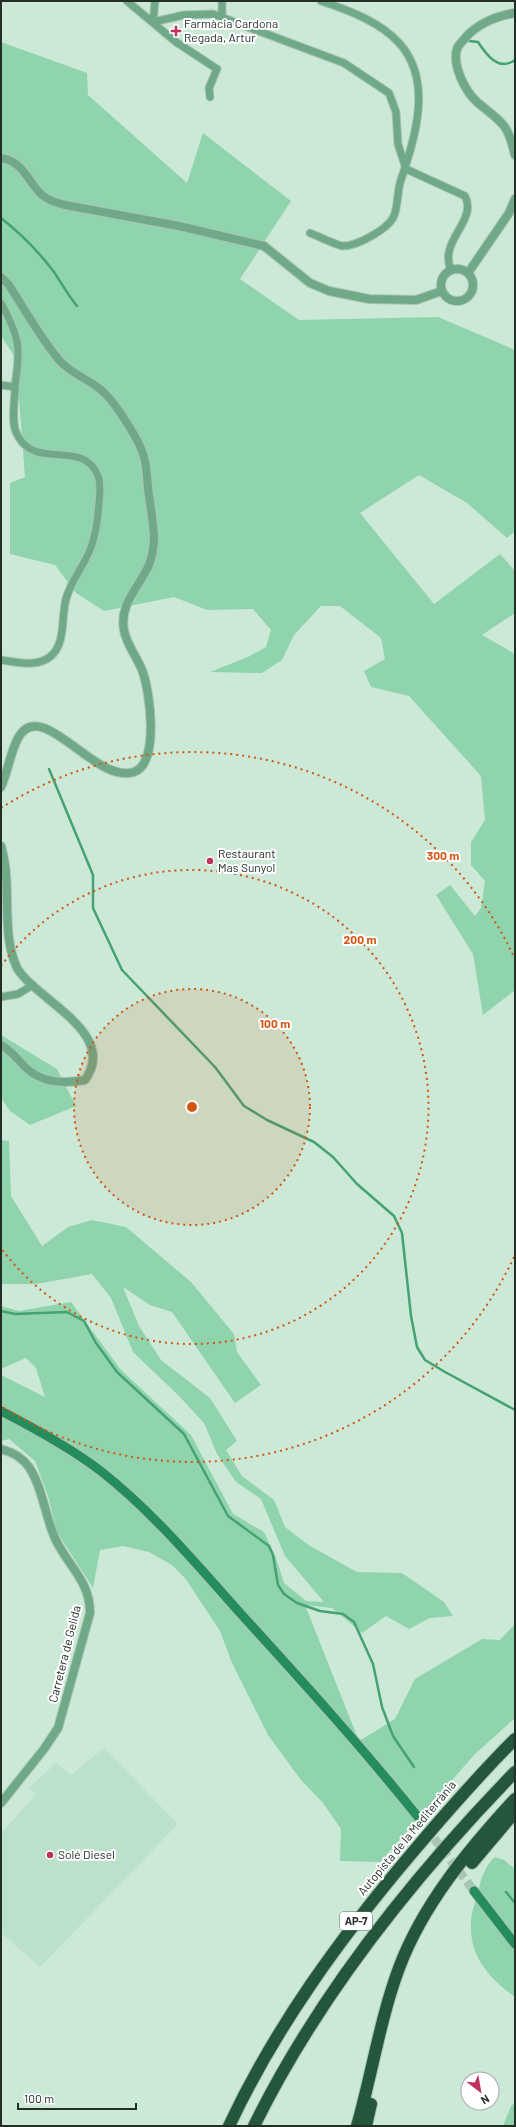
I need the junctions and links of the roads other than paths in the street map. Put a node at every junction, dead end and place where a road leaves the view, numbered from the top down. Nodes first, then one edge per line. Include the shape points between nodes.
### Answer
1 (127, 1) edge
2 (155, 1) edge
3 (222, 1) edge
4 (321, 1) edge
5 (515, 13) edge
6 (222, 17) junction
7 (153, 22) junction
8 (210, 97) dead end
9 (515, 155) edge
10 (1, 158) edge
11 (406, 169) junction
12 (515, 199) edge
13 (310, 233) dead end
14 (452, 270) junction
15 (468, 273) junction
16 (1, 277) edge
17 (442, 291) junction
18 (1, 303) edge
19 (1, 385) edge
20 (15, 387) junction
21 (1, 660) edge
22 (1, 787) edge
23 (1, 846) edge
24 (33, 985) junction
25 (1, 997) edge
26 (1, 1045) edge
27 (1, 1411) edge
28 (1, 1449) edge
29 (515, 1739) edge
30 (515, 1772) edge
31 (515, 1799) edge
32 (1, 1803) edge
33 (515, 1812) edge
34 (418, 1817) tunnel mouth
35 (474, 1891) tunnel mouth
36 (515, 1944) edge
37 (229, 2126) edge
38 (254, 2126) edge
39 (357, 2126) edge
40 (366, 2126) edge

1 - 7 street
2 - 7 street
3 - 6 street
4 - 11 street via 377,26 400,44 413,65 419,87 416,124
5 - 9 street via 475,27 457,48 456,61 466,87 475,100 505,128
6 - 7 street via 213,14 184,15
6 - 11 street via 344,63 389,93 396,112 398,144
7 - 8 street via 176,42 217,69 209,88
10 - 17 street via 21,168 42,194 65,206 179,226 264,246 310,283 329,291 369,299 416,300
11 - 13 street via 400,183 392,219 370,238 343,246
11 - 14 street via 465,196 469,203 468,212 448,251 448,262
12 - 15 street
14 - 15 street via 460,269
14 - 17 street via 442,278
15 - 17 street via 473,286 466,298 452,300
16 - 22 street via 59,360 70,371 100,389 108,397 139,445 146,465 154,537 148,566 123,613 124,631 145,681 151,738 145,762 134,772 118,773 102,767 50,729 37,726 18,738 8,773
18 - 20 street via 18,338
19 - 20 street
20 - 21 street via 14,421 16,432 24,445 33,452 63,454 88,461 98,476 100,492 98,522 89,551 73,580 66,600 57,648 50,657 39,662
23 - 24 street via 6,876 5,938 18,970
24 - 25 street via 18,994
24 - 26 street via 80,1028 90,1046 93,1066 90,1073 85,1080 69,1083 37,1077
27 - 34 main road via 87,1461 136,1502 191,1558 327,1708
28 - 32 street, Carretera de Gelida via 21,1458 34,1476 54,1537 90,1598 90,1612 58,1728
29 - 37 highway, Autopista de la Mediterrània / AP-7 via 445,1814 349,1930 289,2018
30 - 38 highway, AP-7 via 464,1825 369,1940 302,2042
31 - 39 highway via 479,1840 438,1895 412,1939 392,1987
33 - 40 highway via 447,1895 415,1949 399,1993
35 - 36 main road

